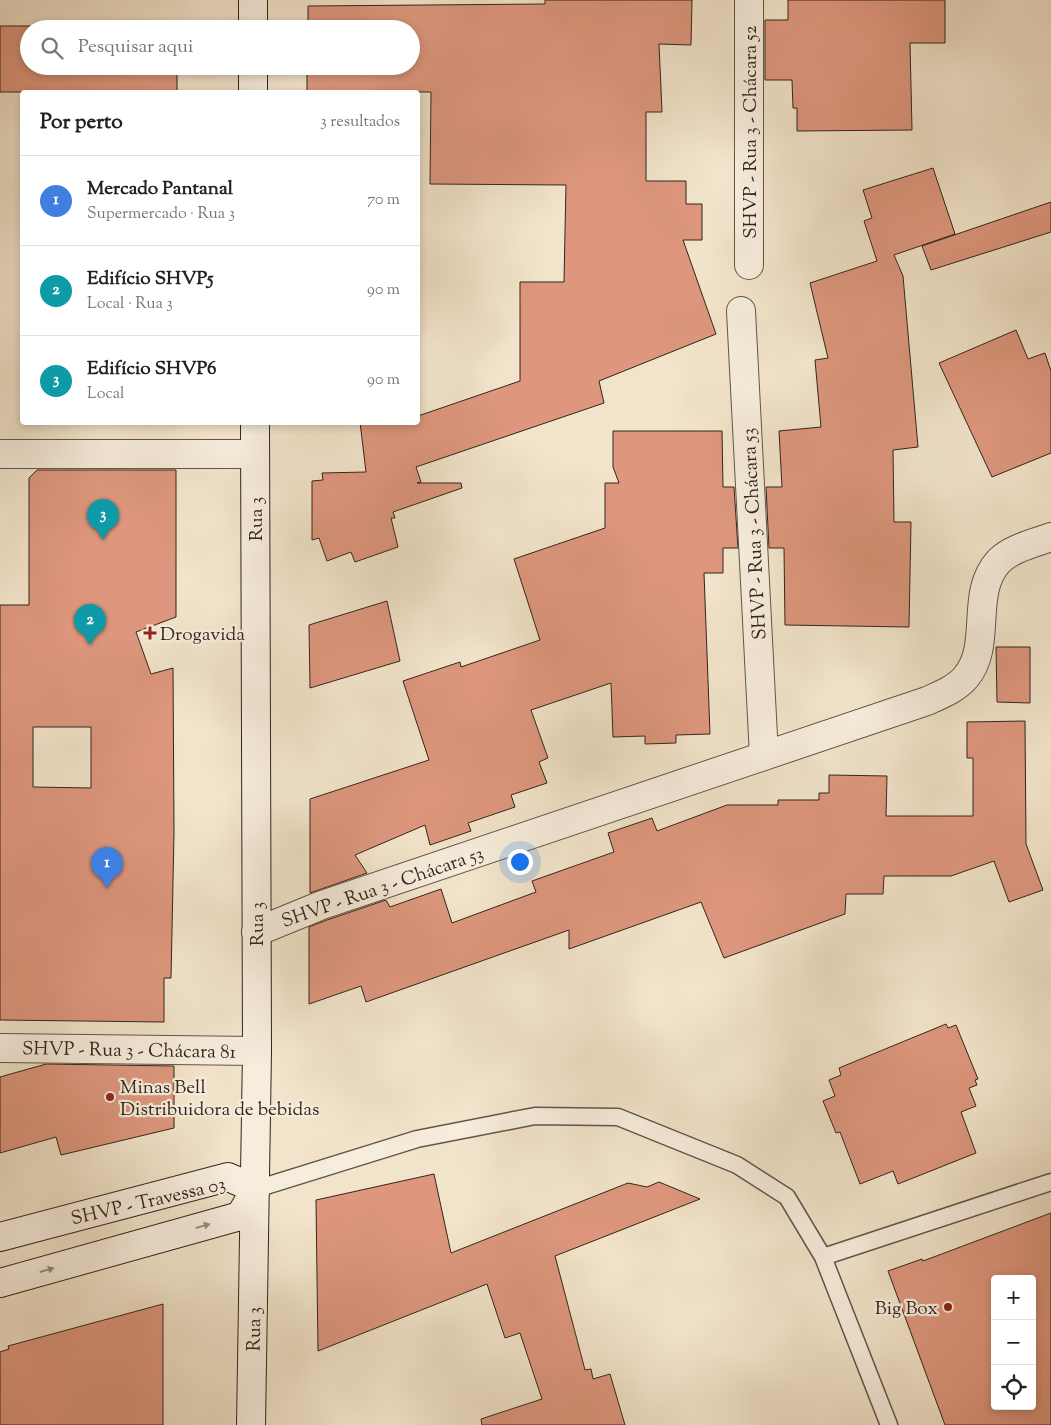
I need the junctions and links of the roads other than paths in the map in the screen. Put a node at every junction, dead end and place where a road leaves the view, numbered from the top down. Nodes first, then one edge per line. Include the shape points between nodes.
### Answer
1 (253, 0) edge
2 (749, 0) edge
3 (253, 20) edge
4 (253, 75) edge
5 (253, 90) edge
6 (749, 265) dead end
7 (741, 311) dead end
8 (254, 425) edge
9 (0, 454) edge
10 (255, 454) junction
11 (1051, 537) edge
12 (764, 756) junction
13 (256, 932) junction
14 (0, 1048) edge
15 (257, 1051) junction
16 (1051, 1182) edge
17 (256, 1189) junction
18 (0, 1237) edge
19 (824, 1257) junction
20 (0, 1283) edge
21 (251, 1425) edge
22 (889, 1425) edge

1 - 3 street
2 - 6 street, SHVP - Rua 3 - Chácara 52
4 - 5 street
7 - 12 street, SHVP - Rua 3 - Chácara 53
8 - 10 street, Rua 3
9 - 10 street
10 - 13 street, Rua 3
11 - 12 street, SHVP - Rua 3 - Chácara 53 via 1000,561 991,574 984,590 977,654 966,677 960,682 927,701
12 - 13 street, SHVP - Rua 3 - Chácara 53 via 322,905
13 - 15 street, Rua 3
14 - 15 street, SHVP - Rua 3 - Chácara 81
15 - 17 street, Rua 3
16 - 19 lane
17 - 18 street, SHVP - Travessa 03 via 228,1177
17 - 19 lane via 417,1139 515,1119 535,1116 618,1117 737,1165 787,1197
20 -> 17 street, SHVP - Travessa 03 via 240,1216
17 - 21 street, Rua 3
19 - 22 lane

